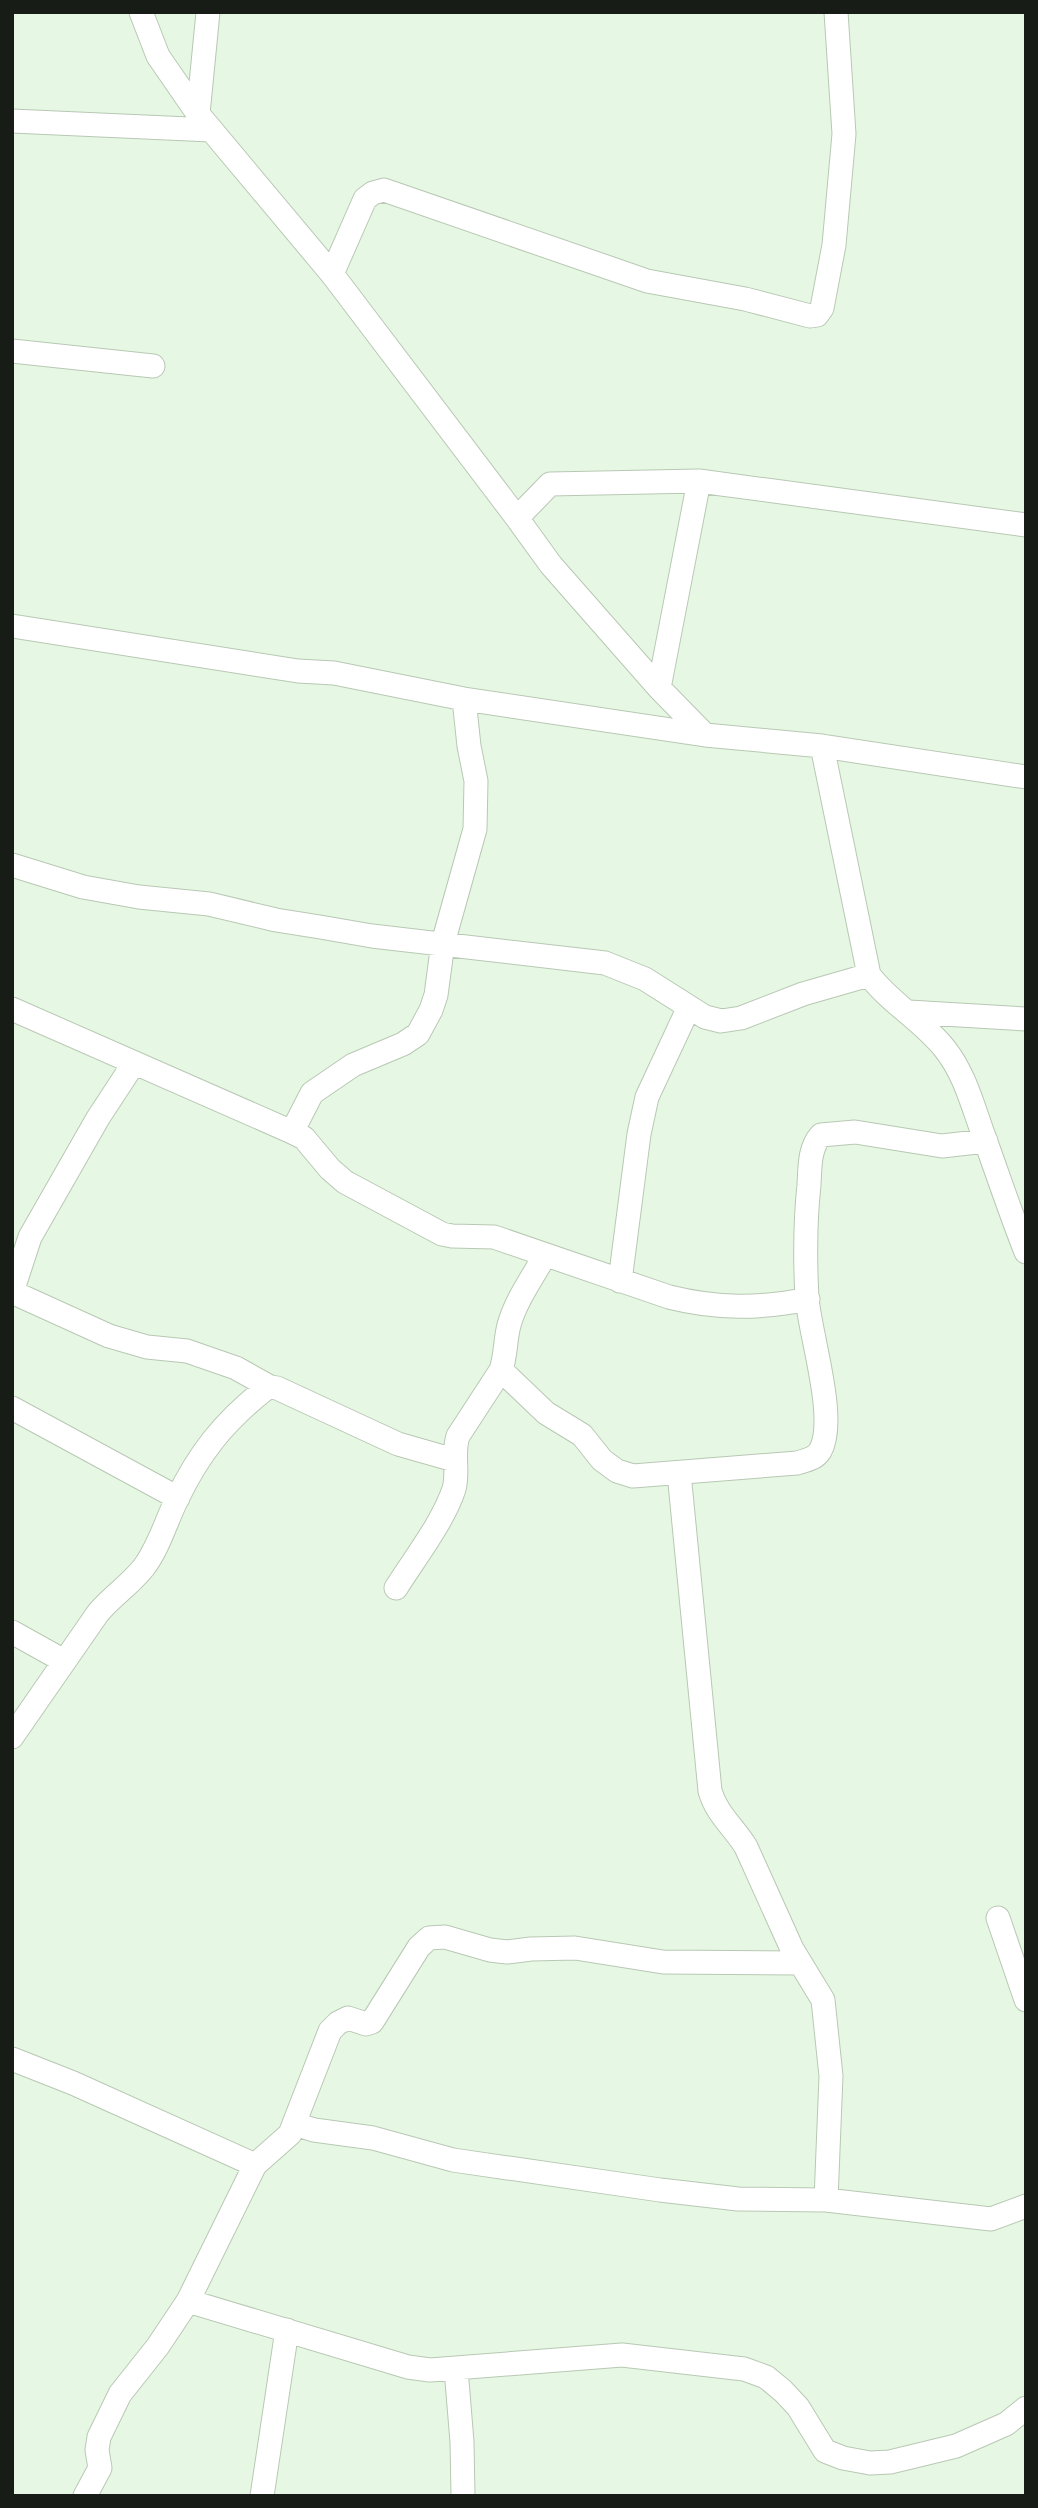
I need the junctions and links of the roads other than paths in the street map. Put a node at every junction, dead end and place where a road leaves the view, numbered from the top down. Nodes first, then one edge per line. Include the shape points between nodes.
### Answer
1 (141, 12) edge
2 (208, 12) edge
3 (836, 12) edge
4 (12, 121) edge
5 (204, 122) junction
6 (332, 274) junction
7 (12, 351) edge
8 (153, 366) dead end
9 (699, 481) junction
10 (517, 518) junction
11 (1026, 525) edge
12 (12, 626) edge
13 (659, 688) junction
14 (464, 699) junction
15 (705, 735) junction
16 (822, 746) junction
17 (1026, 778) edge
18 (12, 864) edge
19 (443, 943) junction
20 (869, 975) junction
21 (688, 1007) junction
22 (12, 1009) edge
23 (909, 1012) junction
24 (1026, 1019) edge
25 (134, 1063) junction
26 (292, 1132) junction
27 (986, 1141) junction
28 (1026, 1252) edge
29 (545, 1255) junction
30 (620, 1281) junction
31 (807, 1299) junction
32 (501, 1370) junction
33 (270, 1387) junction
34 (16, 1418) edge
35 (454, 1460) junction
36 (678, 1473) junction
37 (178, 1498) junction
38 (396, 1588) dead end
39 (12, 1632) edge
40 (65, 1661) junction
41 (12, 1737) edge
42 (998, 1918) dead end
43 (800, 1964) junction
44 (1026, 2000) edge
45 (12, 2060) edge
46 (295, 2124) junction
47 (255, 2165) junction
48 (826, 2200) junction
49 (1026, 2206) edge
50 (188, 2301) junction
51 (287, 2330) junction
52 (456, 2370) junction
53 (1026, 2407) edge
54 (85, 2496) edge
55 (262, 2496) edge
56 (463, 2496) edge

1 - 5 street via 158,56
2 - 5 street
3 - 6 street via 844,134 834,245 817,314 647,281 384,191 365,199
4 - 5 street
5 - 6 street
6 - 10 street
7 - 8 street
9 - 10 street via 550,484
9 - 11 street
9 - 13 street
10 - 13 street via 551,565
12 - 14 street via 334,673
13 - 15 street
14 - 15 street
14 - 19 street via 476,781 475,829
15 - 16 street
16 - 17 street
16 - 20 street
18 - 19 street via 83,887 209,904 309,926
19 - 21 street via 605,963 645,979
19 - 26 street via 436,995 418,1034 353,1065 312,1093
20 - 21 street via 741,1018 721,1021
20 - 23 street
21 - 30 street via 647,1097
22 - 25 street
23 - 24 street
23 - 27 street via 957,1066
25 - 26 street
25 - 33 street via 30,1237 12,1292 109,1336 147,1348 187,1351 236,1368
26 - 29 street via 304,1138 345,1182 442,1234 494,1237
27 - 28 street
27 - 31 street via 942,1146 855,1132 821,1135 811,1156
29 - 30 street
29 - 32 street via 512,1317
30 - 31 street via 722,1307 761,1307
31 - 36 street via 824,1402 825,1438 820,1451 797,1463
32 - 35 street via 458,1436
32 - 36 street via 546,1413 582,1435 617,1471 633,1476
33 - 35 street via 398,1444
33 - 37 street via 218,1431
34 - 37 street
35 - 38 street via 455,1486 449,1503
36 - 43 street via 710,1791 722,1818 746,1847
37 - 40 street via 143,1568 104,1605
39 - 40 street
40 - 41 street
42 - 44 street
43 - 46 street via 663,1962 575,1948 507,1952 445,1937 429,1938 372,2021 366,2024 348,2018 330,2031
43 - 48 street via 818,1990 826,2014 831,2076
45 - 47 street
46 - 47 street via 275,2150
46 - 48 street via 373,2138 453,2161 543,2174 738,2199
47 - 50 street
48 - 49 street via 990,2219
50 - 51 street
50 - 54 street via 120,2394 99,2437 100,2468
51 - 52 street via 408,2367
51 - 55 street
52 - 53 street via 622,2355 744,2369 766,2377 783,2391 825,2451 870,2463 956,2446 1006,2424
52 - 56 street

